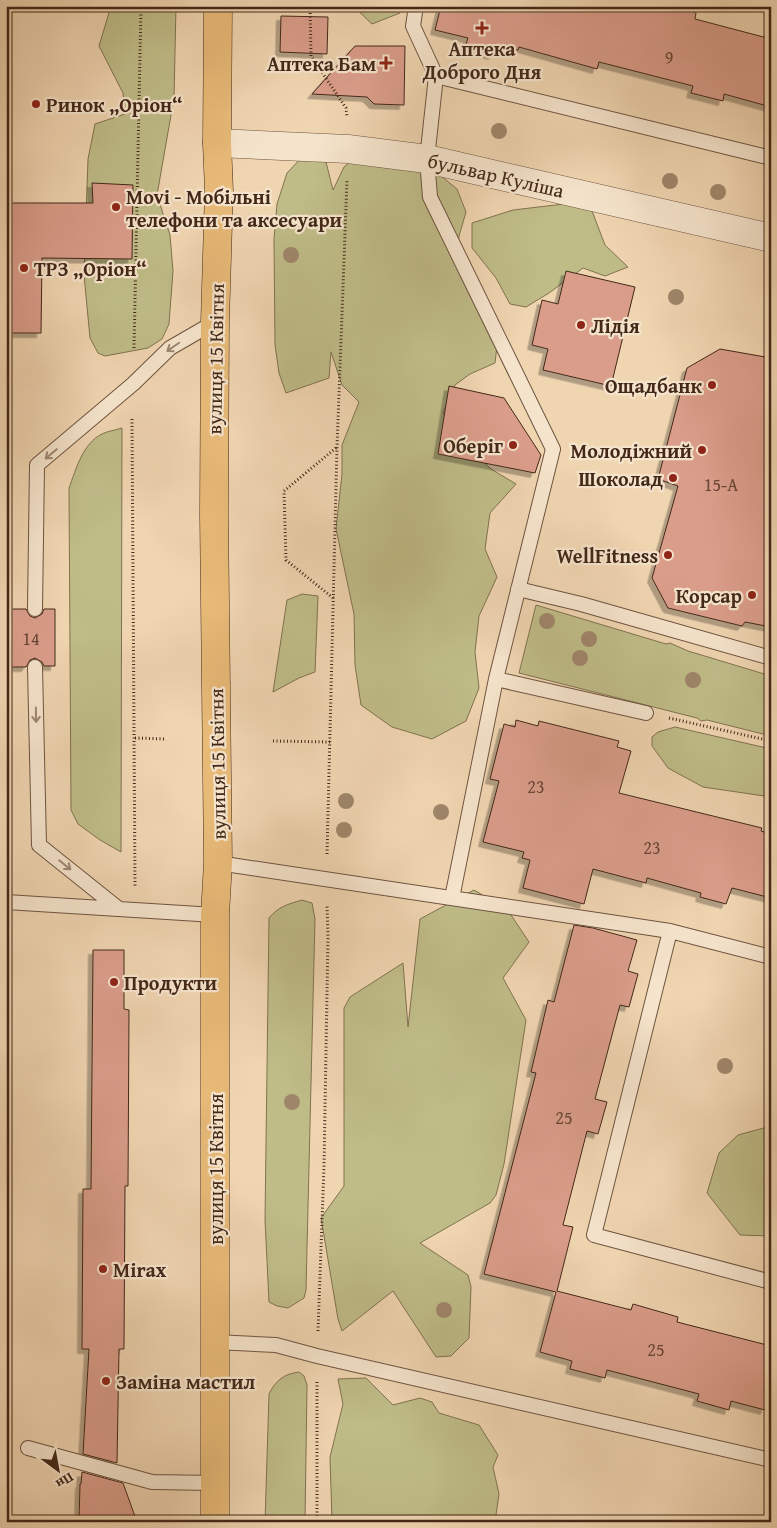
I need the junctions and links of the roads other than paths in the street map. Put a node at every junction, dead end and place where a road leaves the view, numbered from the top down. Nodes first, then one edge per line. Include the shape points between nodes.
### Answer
1 (218, 6) edge
2 (416, 6) edge
3 (436, 76) junction
4 (217, 143) junction
5 (771, 158) edge
6 (427, 159) junction
7 (771, 238) edge
8 (214, 322) junction
9 (518, 589) junction
10 (35, 609) dead end
11 (771, 658) edge
12 (34, 666) dead end
13 (496, 679) junction
14 (646, 713) road end
15 (218, 862) junction
16 (452, 898) junction
17 (6, 902) edge
18 (119, 909) junction
19 (215, 916) junction
20 (670, 931) junction
21 (771, 957) edge
22 (771, 1282) edge
23 (215, 1342) junction
24 (28, 1448) dead end
25 (771, 1460) edge
26 (215, 1482) junction
27 (215, 1522) edge

1 - 4 highway, вулиця 15 Квітня
2 - 3 lane via 413,26
3 - 5 lane
3 - 6 lane
4 - 6 street, бульвар Куліша via 348,149
4 - 8 highway, вулиця 15 Квітня
6 - 7 street, бульвар Куліша
6 - 9 lane via 430,197 553,449
8 -> 10 lane via 170,348 133,384 37,465
8 - 15 highway, вулиця 15 Квітня
9 - 11 lane
9 - 13 lane
12 -> 18 lane via 39,845
13 - 14 lane
13 - 16 lane
15 - 16 lane
15 - 19 highway, вулиця 15 Квітня
16 - 20 lane
17 - 18 lane
18 - 19 lane
19 - 23 highway, вулиця 15 Квітня
20 - 21 lane
20 - 22 lane via 594,1235
23 - 25 lane via 276,1345
23 - 26 highway, вулиця 15 Квітня
24 - 26 lane via 152,1482
26 - 27 highway, вулиця 15 Квітня

